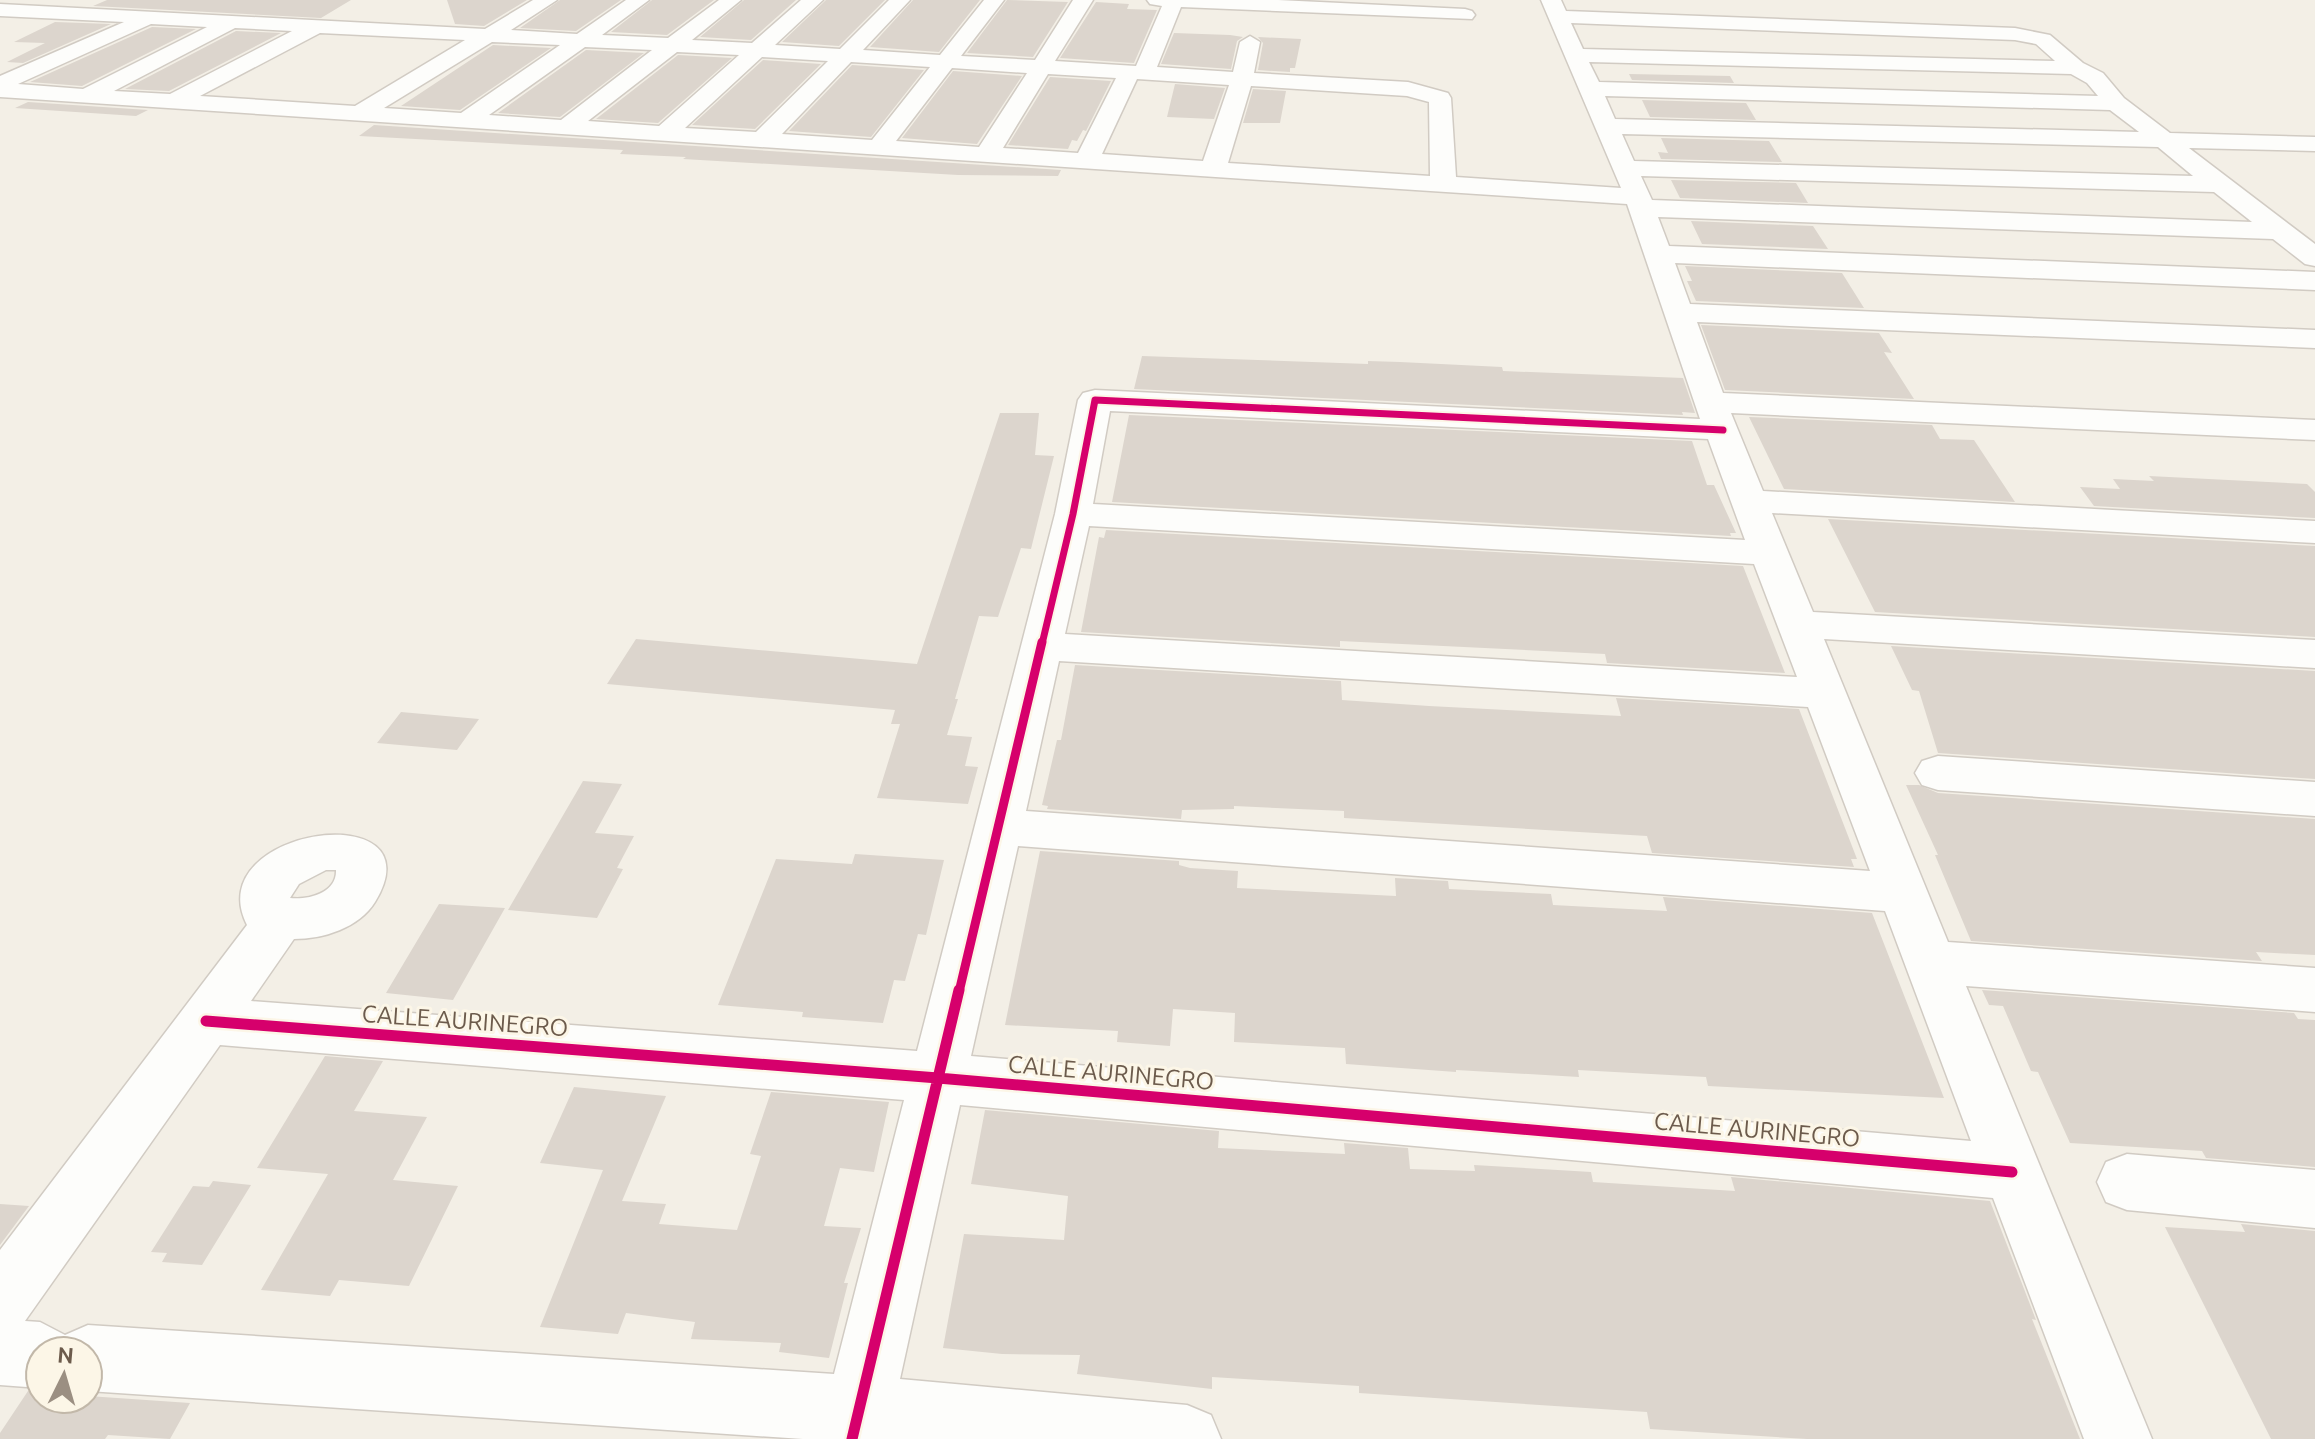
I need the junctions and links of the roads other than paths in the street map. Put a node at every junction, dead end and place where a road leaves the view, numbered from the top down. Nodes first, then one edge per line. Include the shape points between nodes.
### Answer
1 (12, 0) edge
2 (104, 0) edge
3 (192, 0) edge
4 (547, 0) edge
5 (639, 0) edge
6 (731, 0) edge
7 (813, 0) edge
8 (900, 0) edge
9 (994, 0) edge
10 (1083, 0) edge
11 (1157, 0) edge
12 (1174, 1) edge
13 (267, 6) dead end
14 (357, 7) dead end
15 (0, 8) edge
16 (1556, 9) edge
17 (69, 15) junction
18 (1465, 15) dead end
19 (150, 19) junction
20 (231, 23) junction
21 (317, 26) junction
22 (28, 32) dead end
23 (490, 36) junction
24 (581, 40) junction
25 (1250, 42) dead end
26 (673, 45) junction
27 (757, 50) junction
28 (1574, 55) junction
29 (849, 56) junction
30 (946, 62) junction
31 (1042, 67) junction
32 (2075, 68) junction
33 (1137, 73) junction
34 (1242, 79) junction
35 (0, 87) edge
36 (1591, 89) junction
37 (88, 95) junction
38 (174, 101) junction
39 (2116, 103) junction
40 (360, 113) junction
41 (466, 120) junction
42 (1607, 126) junction
43 (566, 127) junction
44 (666, 132) junction
45 (763, 139) junction
46 (2166, 142) junction
47 (2304, 144) edge
48 (879, 147) junction
49 (986, 155) junction
50 (2315, 159) edge
51 (1086, 161) junction
52 (1213, 169) junction
53 (1443, 183) junction
54 (2220, 184) junction
55 (1634, 191) junction
56 (2283, 231) junction
57 (1658, 254) junction
58 (2315, 258) edge
59 (2315, 281) edge
60 (1677, 312) junction
61 (2315, 339) edge
62 (1716, 416) junction
63 (2315, 430) edge
64 (1751, 501) junction
65 (1073, 514) junction
66 (2315, 532) edge
67 (1771, 553) junction
68 (1799, 624) junction
69 (1041, 646) junction
70 (2315, 654) edge
71 (1826, 693) junction
72 (1938, 773) dead end
73 (2315, 799) edge
74 (998, 827) junction
75 (1905, 893) junction
76 (280, 920) dead end
77 (1932, 962) junction
78 (2315, 990) edge
79 (206, 1021) junction
80 (938, 1078) junction
81 (2012, 1172) junction
82 (2127, 1182) dead end
83 (2315, 1199) edge
84 (0, 1302) edge
85 (0, 1352) edge
86 (24, 1354) edge
87 (104, 1359) edge
88 (855, 1424) edge
89 (1187, 1439) edge
90 (2118, 1439) edge

1 - 15 street
2 - 17 street
3 - 19 street
4 - 23 street
5 - 24 street
6 - 26 street
7 - 27 street
8 - 29 street
9 - 30 street
10 - 31 street
11 - 12 street
12 - 18 street
12 - 33 street
13 - 20 street
14 - 21 street
15 - 17 street
16 - 28 street
16 - 32 street via 2015,34 2043,39
17 - 19 street
17 - 22 street
19 - 20 street
19 - 35 street
20 - 21 street
20 - 37 street
21 - 23 street
21 - 38 street
23 - 24 street
23 - 40 street
24 - 26 street
24 - 41 street
25 - 34 street
26 - 27 street
26 - 43 street
27 - 29 street
27 - 44 street
28 - 32 street
28 - 36 street
29 - 30 street
29 - 45 street
30 - 31 street
30 - 48 street
31 - 33 street
31 - 49 street
32 - 39 street via 2095,78
33 - 34 street
33 - 51 street
34 - 52 street
34 - 53 street via 1408,89 1440,98
35 - 37 street
36 - 39 street
36 - 42 street
37 - 38 street
38 - 40 street
39 - 46 street
40 - 41 street
41 - 43 street
42 - 46 street
42 - 55 street
43 - 44 street
44 - 45 street
45 - 48 street
46 - 47 street
46 - 54 street
47 - 50 street
48 - 49 street
49 - 51 street
51 - 52 street
52 - 53 street
53 - 55 street
54 - 55 street
54 - 56 street
55 - 56 street
55 - 57 street
56 - 58 street
57 - 59 street
57 - 60 street
60 - 61 street
60 - 62 street
62 - 63 street
62 - 64 street
62 - 65 street via 1095,400
64 - 66 street
64 - 67 street
65 - 67 street
65 - 69 street
67 - 68 street
68 - 70 street
68 - 71 street
69 - 71 street
69 - 74 street
71 - 75 street
72 - 73 street
74 - 75 street
74 - 80 street
75 - 77 street
76 - 79 street
77 - 78 street
77 - 81 street
79 - 80 street, CALLE AURINEGRO
79 - 84 street
80 - 81 street, CALLE AURINEGRO
80 - 88 street
81 - 90 street
82 - 83 street
85 - 86 street
87 - 88 street
88 - 89 street

